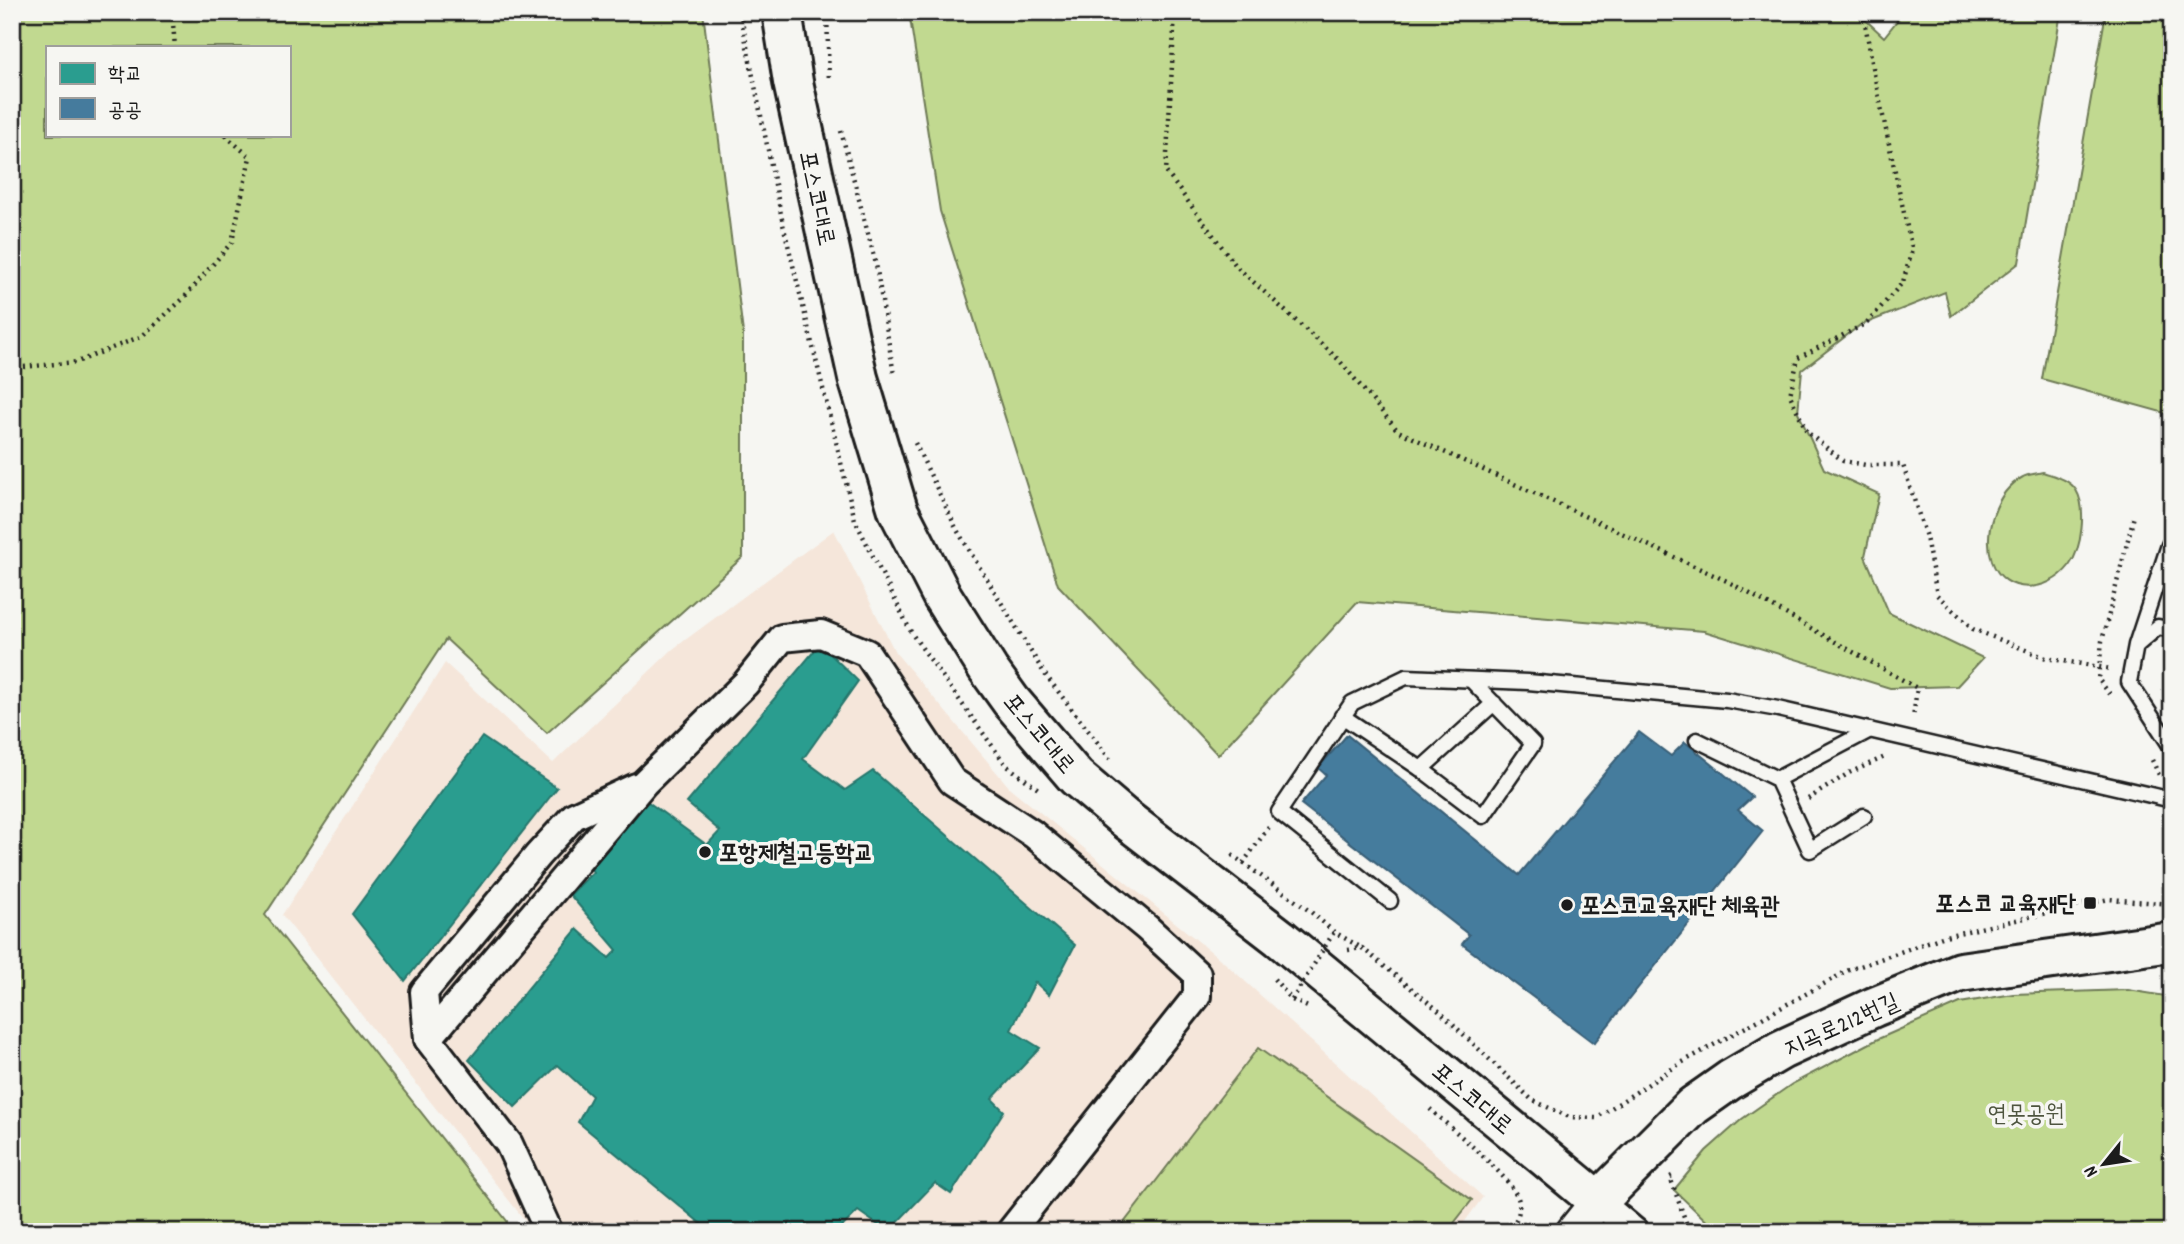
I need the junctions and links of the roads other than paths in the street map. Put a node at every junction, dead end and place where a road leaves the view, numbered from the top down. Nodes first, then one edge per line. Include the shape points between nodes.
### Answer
1 (782, 12) edge
2 (2172, 546) edge
3 (2172, 630) edge
4 (2136, 645) junction
5 (1471, 680) junction
6 (1494, 703) junction
7 (1342, 716) junction
8 (1870, 730) junction
9 (1697, 740) dead end
10 (2172, 748) edge
11 (1421, 769) junction
12 (1777, 779) junction
13 (2172, 800) edge
14 (1864, 816) dead end
15 (1390, 901) dead end
16 (2172, 942) edge
17 (1598, 1201) junction
18 (550, 1232) edge
19 (1010, 1232) edge
20 (1573, 1232) edge
21 (1635, 1232) edge

1 - 17 main road, 포스코대로 via 858,378 898,510 942,596 988,669 1076,777 1280,938
2 - 4 lane
3 - 4 lane via 2158,627
4 - 10 lane via 2129,682
5 - 6 lane
5 - 7 lane via 1406,677 1352,703
5 - 8 lane via 1727,700
6 - 11 lane
6 - 11 lane via 1533,744 1483,816
7 - 11 lane
7 - 15 lane via 1279,812
8 - 12 lane
8 - 13 lane
9 - 12 lane
12 - 14 lane via 1811,850
16 - 17 main road, 지곡로212번길 via 1960,972 1874,1007 1782,1050 1693,1105
17 - 20 street, 지곡로212번길
17 - 21 street, 포스코대로
18 - 19 street via 509,1144 428,1039 644,783 746,683 782,638 821,634 867,653 952,781 1033,834 1197,974 1197,996

